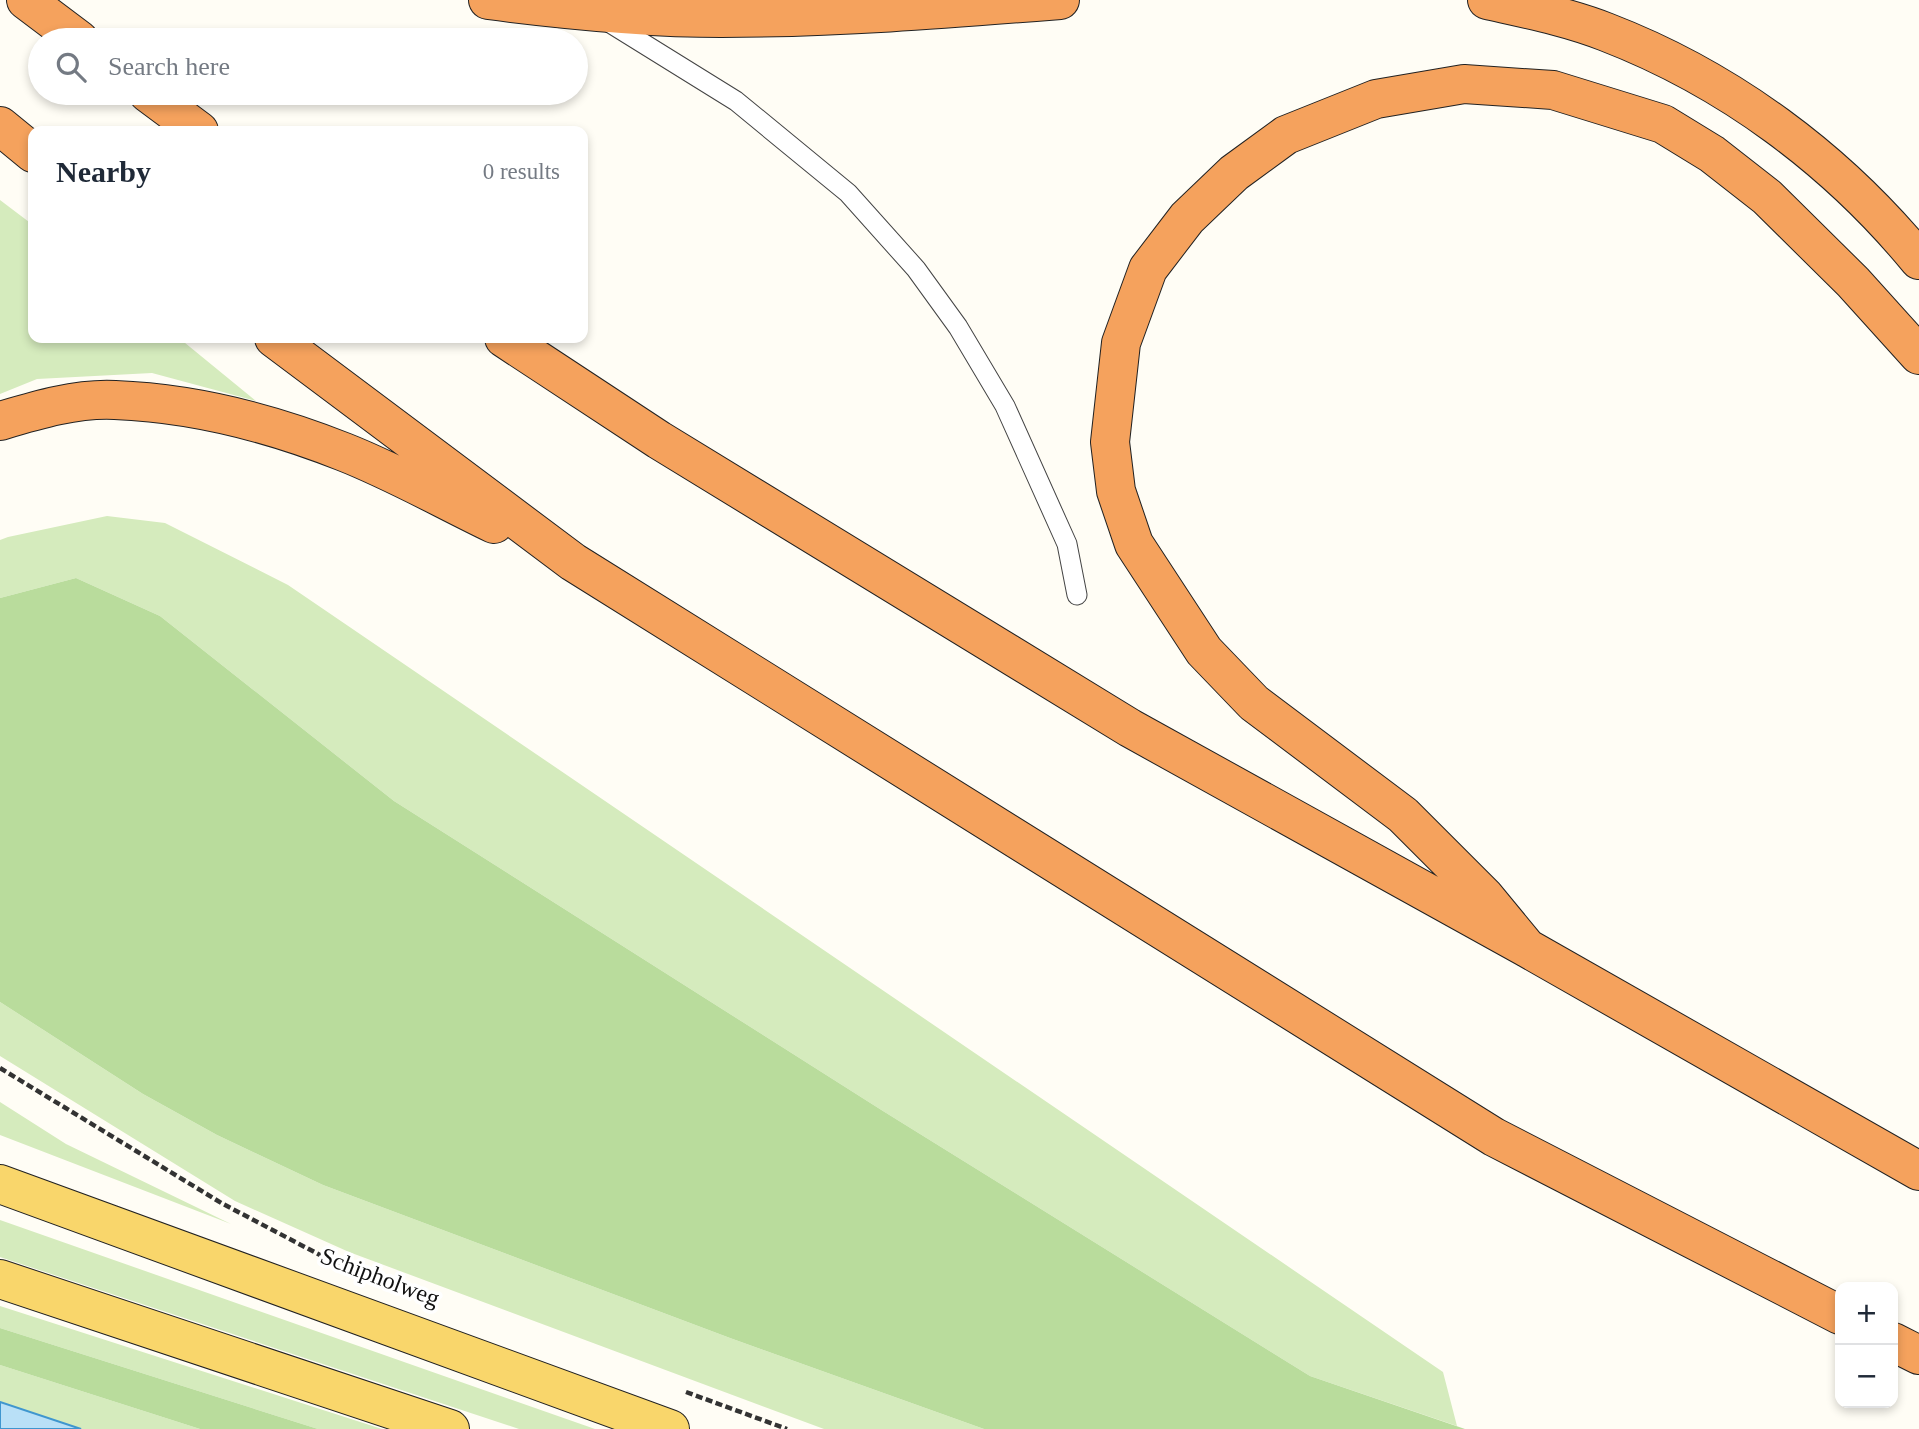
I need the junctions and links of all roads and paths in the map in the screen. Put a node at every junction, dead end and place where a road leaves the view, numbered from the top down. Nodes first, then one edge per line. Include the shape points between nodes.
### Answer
1 (26, 0) edge
2 (488, 0) edge
3 (1060, 0) edge
4 (1487, 0) edge
5 (592, 13) junction
6 (63, 28) edge
7 (164, 105) edge
8 (0, 126) edge
9 (192, 126) edge
10 (28, 149) edge
11 (1919, 260) edge
12 (281, 343) edge
13 (512, 343) edge
14 (1919, 355) edge
15 (0, 421) edge
16 (573, 562) junction
17 (1077, 594) dead end
18 (1527, 948) junction
19 (0, 1068) edge
20 (1919, 1171) edge
21 (0, 1184) edge
22 (0, 1279) edge
23 (438, 1300) dead end
24 (1835, 1312) edge
25 (1898, 1344) edge
26 (1919, 1355) edge
27 (683, 1391) dead end
28 (450, 1429) edge
29 (670, 1429) edge
30 (787, 1429) edge

1 - 6 highway
2 - 5 highway
3 - 5 highway via 828,16
4 - 11 highway via 1606,31 1731,93 1786,130 1845,181
5 - 17 lane via 736,100 848,193 916,269 958,327 1005,406 1067,544
7 - 9 highway
8 - 10 highway
12 - 16 highway
13 - 18 highway via 659,440 1130,728
14 - 18 highway via 1767,197 1712,154 1663,124 1553,90 1464,84 1376,100 1286,135 1234,173 1186,218 1148,269 1121,343 1110,442 1116,491 1134,544 1204,651 1246,694 1403,815 1485,897
15 - 16 highway via 47,407 113,400 197,408 269,425 346,453
16 - 24 highway via 1494,1137
18 - 20 highway
19 - 23 path, Schipholweg via 223,1204 324,1257
21 - 29 main road, Schipholweg
22 - 28 main road
25 - 26 highway
27 - 30 path

